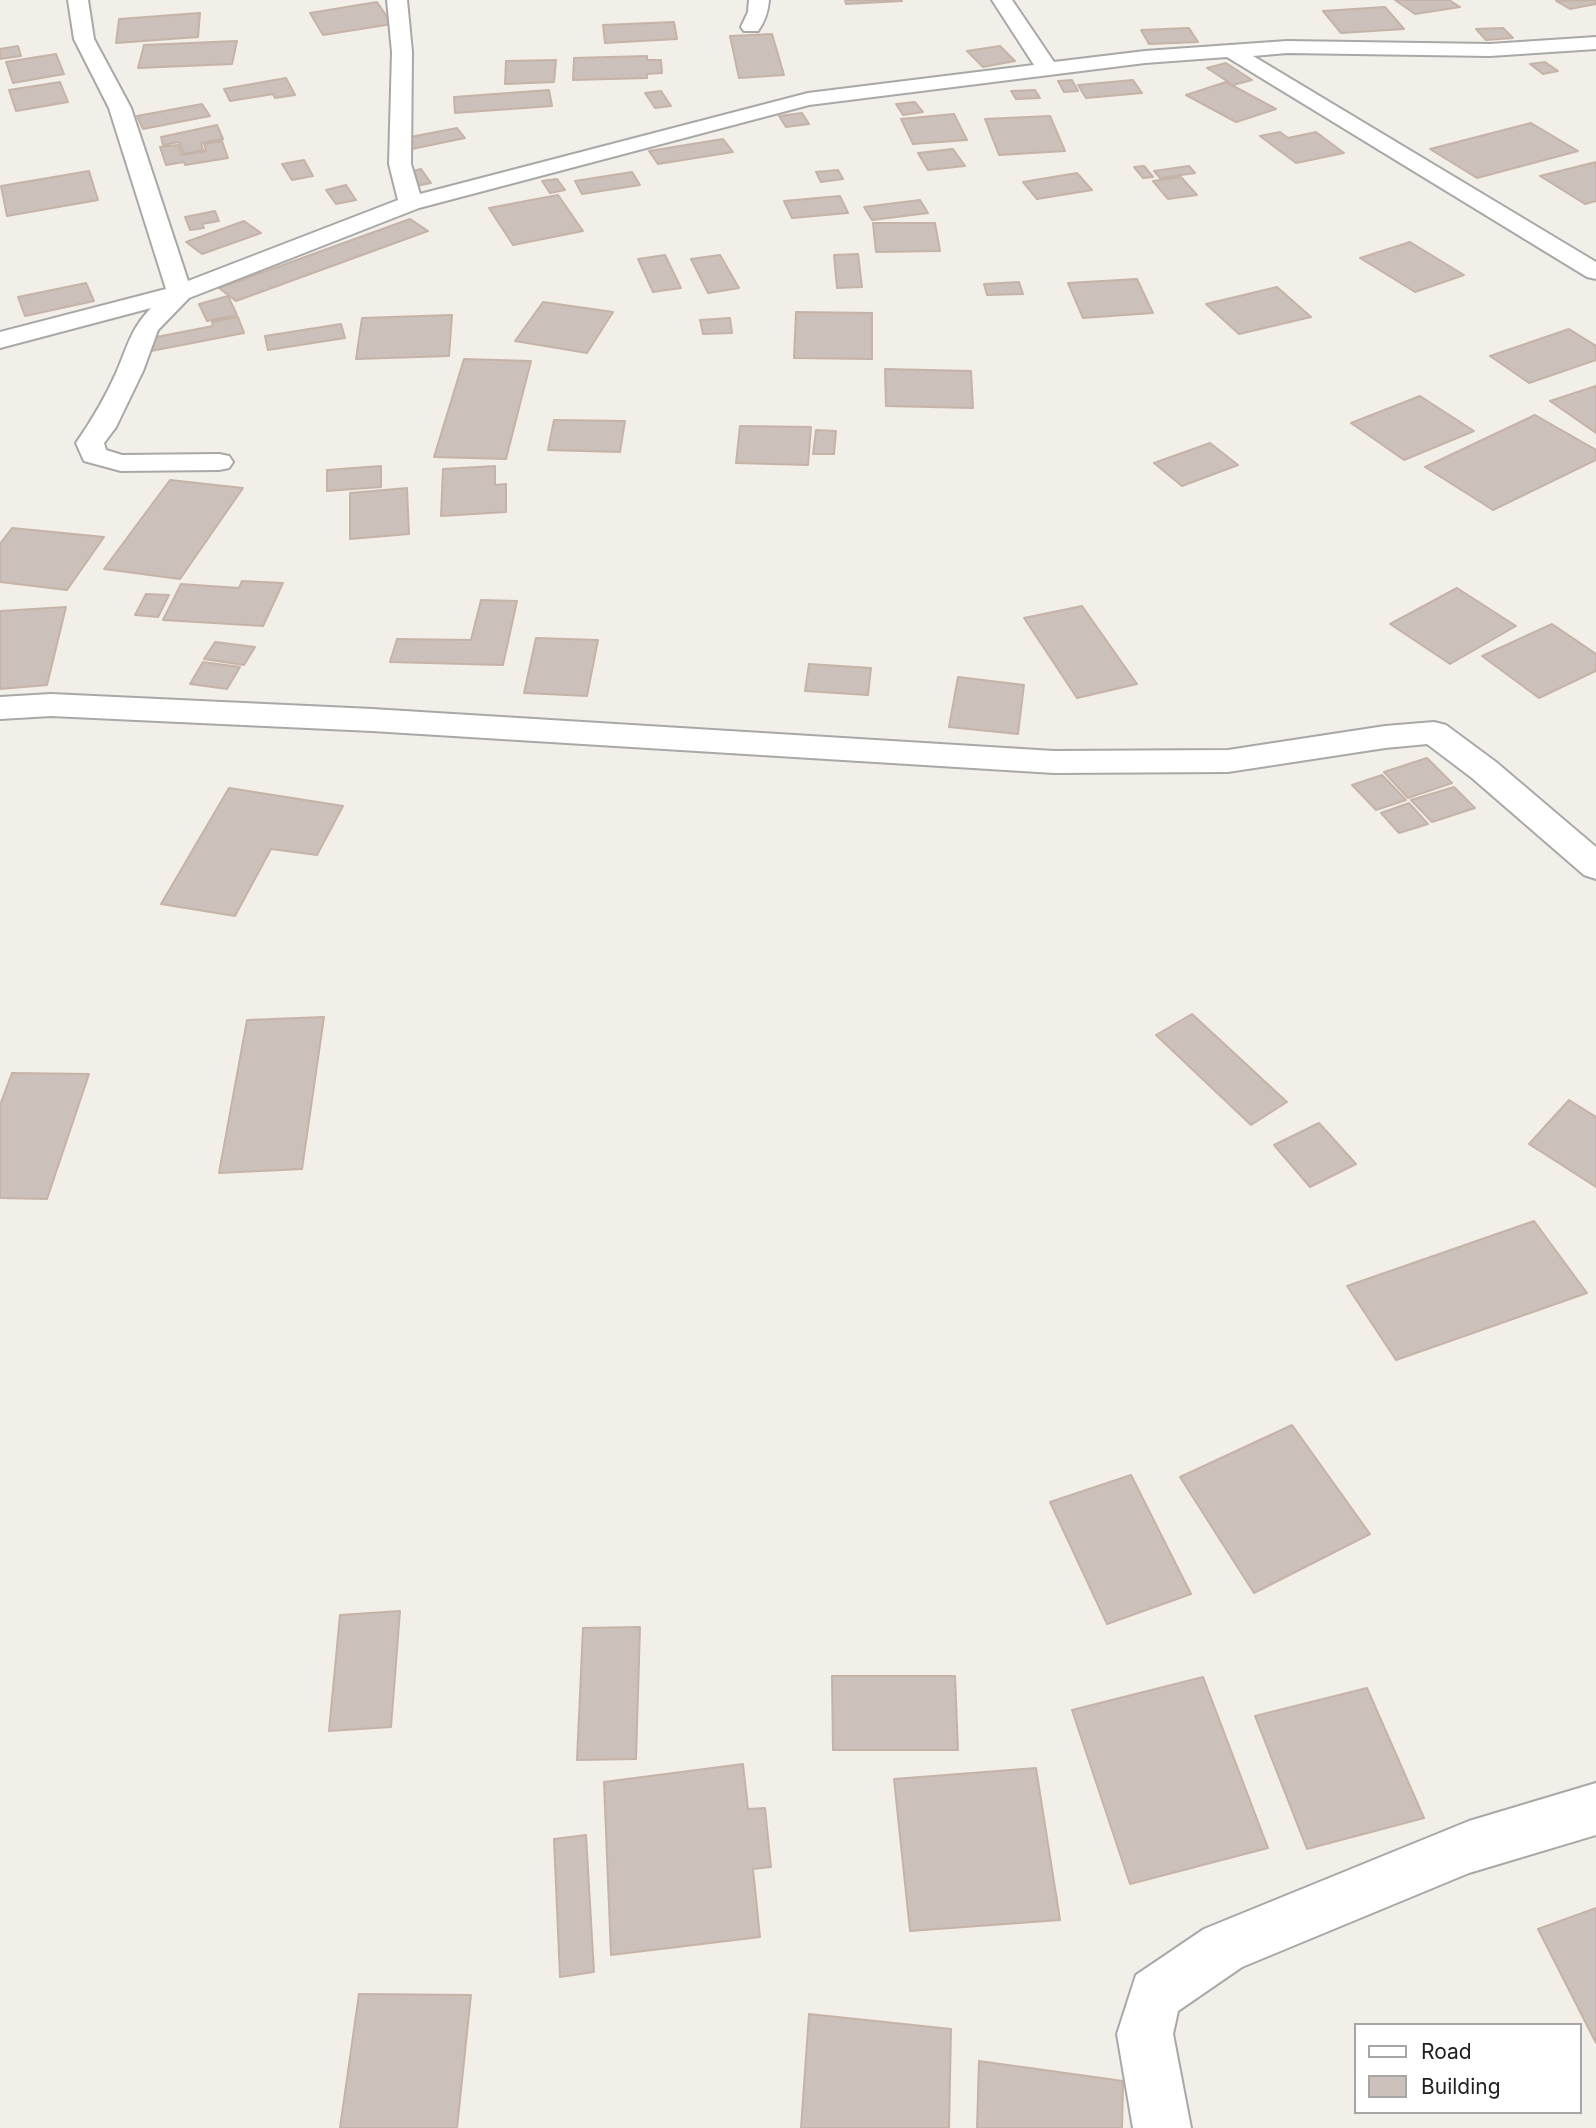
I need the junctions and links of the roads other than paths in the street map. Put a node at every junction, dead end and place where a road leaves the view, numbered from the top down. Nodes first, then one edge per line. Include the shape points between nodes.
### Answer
1 (78, 0) edge
2 (397, 0) edge
3 (759, 0) edge
4 (1002, 0) edge
5 (751, 27) dead end
6 (1596, 43) edge
7 (1231, 51) junction
8 (1047, 68) junction
9 (411, 203) junction
10 (1596, 272) edge
11 (180, 293) junction
12 (0, 340) edge
13 (219, 462) dead end
14 (0, 708) edge
15 (1596, 866) edge
16 (1596, 1809) edge
17 (1162, 2128) edge

1 - 11 street via 84,39 120,108
2 - 9 street via 400,164
3 - 5 street
4 - 8 street
6 - 7 street via 1490,50 1287,47
7 - 8 street
7 - 10 street
8 - 9 street via 808,99
9 - 11 street
11 - 12 street
11 - 13 street via 146,328 124,382 90,443 94,455 121,463
14 - 15 street via 51,705 372,720 1054,762 1228,761 1434,733
16 - 17 street via 1469,1847 1223,1948 1155,1994 1145,2034

